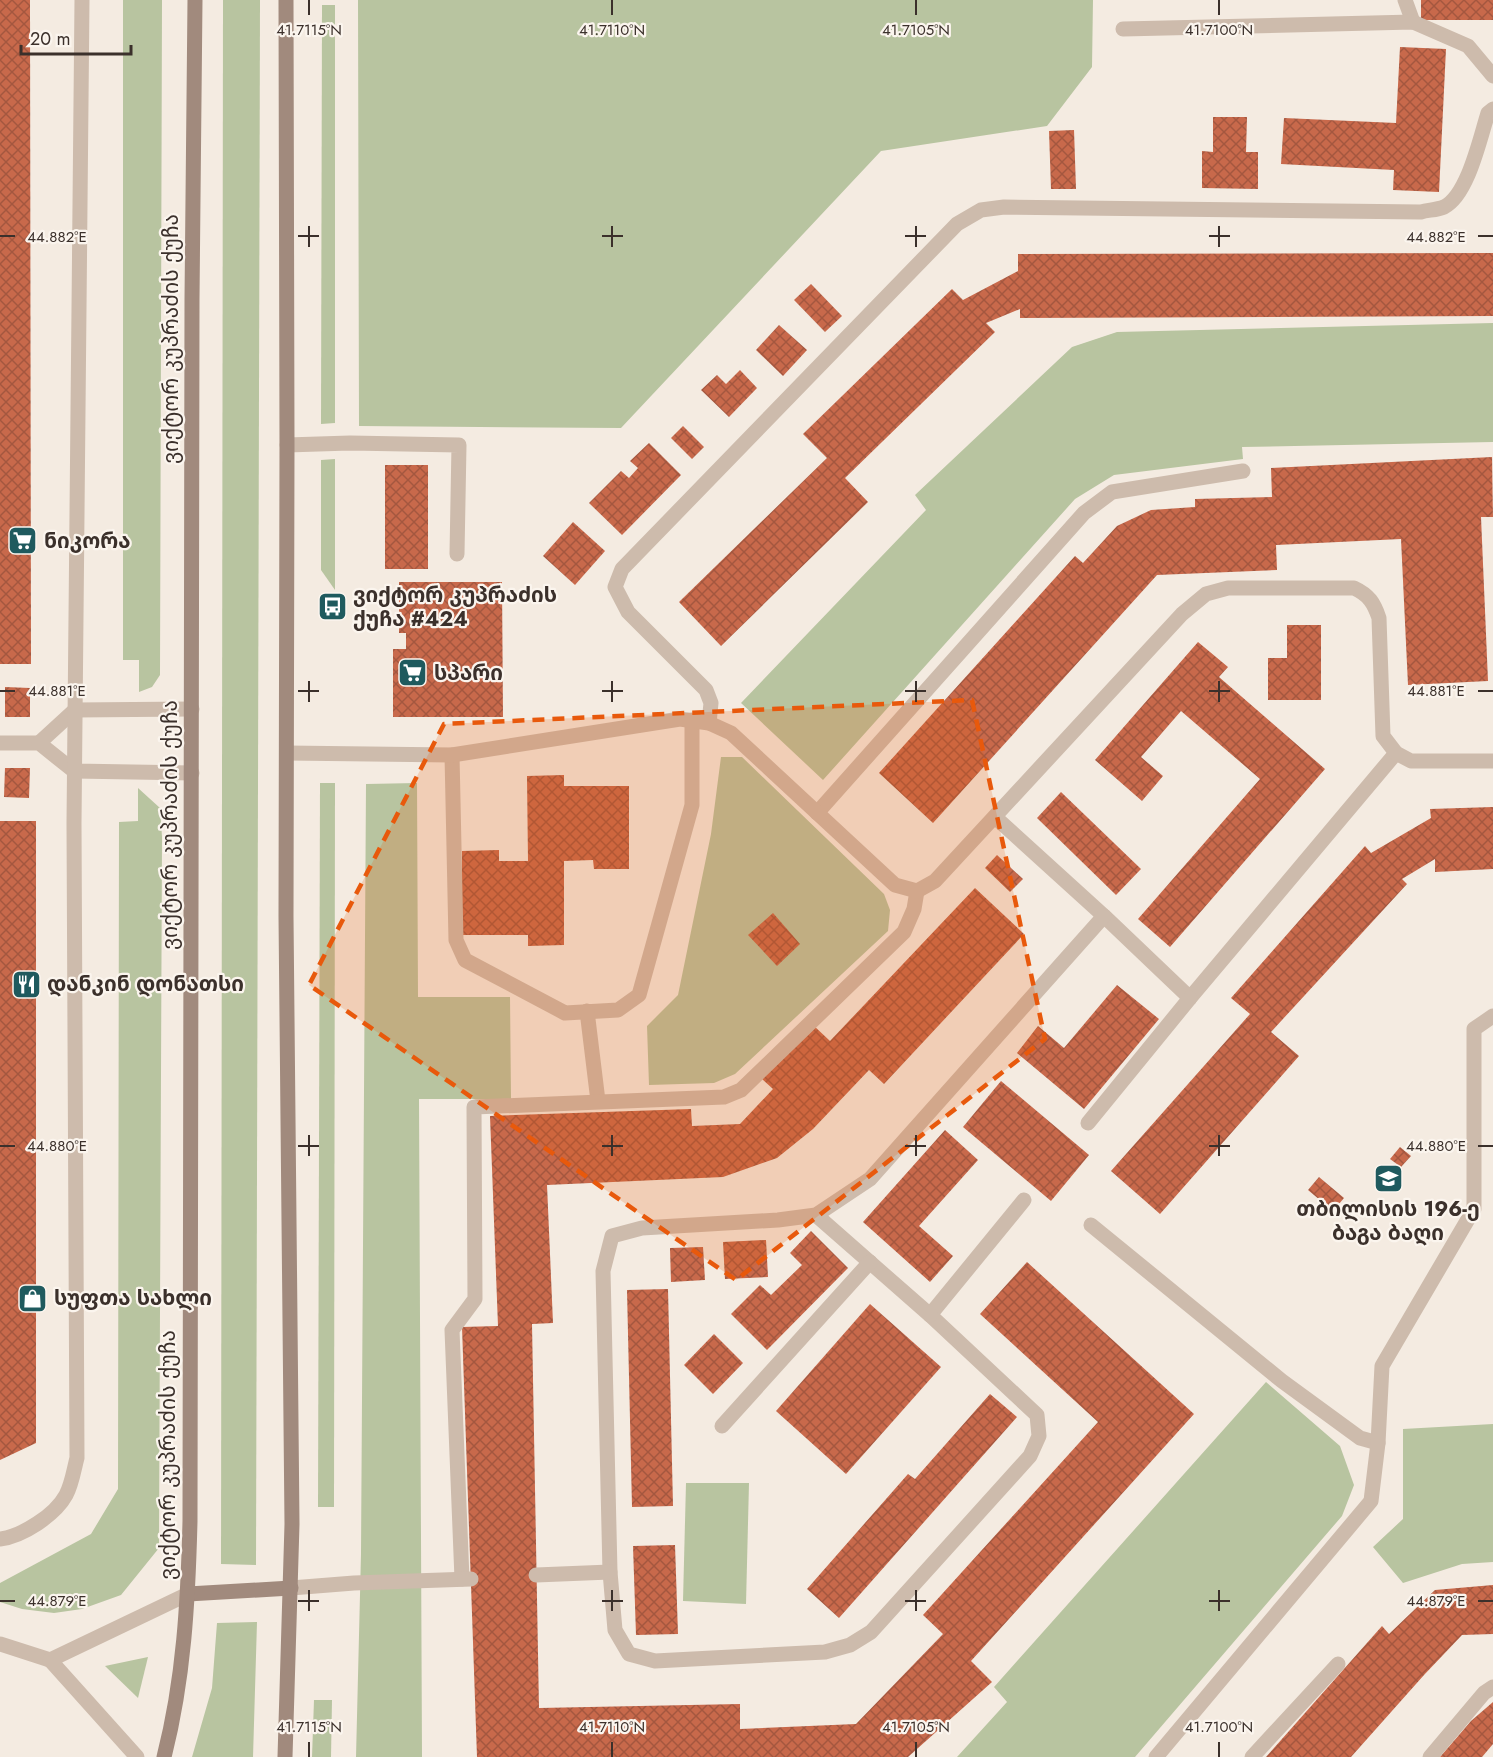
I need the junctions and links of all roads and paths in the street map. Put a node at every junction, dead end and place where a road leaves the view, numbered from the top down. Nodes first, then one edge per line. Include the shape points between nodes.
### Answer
1 (82, 0) edge
2 (195, 0) edge
3 (286, 0) edge
4 (1405, 0) edge
5 (1413, 22) junction
6 (1123, 29) dead end
7 (1493, 76) edge
8 (1493, 109) edge
9 (288, 445) junction
10 (1243, 471) dead end
11 (458, 554) dead end
12 (192, 709) junction
13 (75, 710) junction
14 (692, 720) junction
15 (709, 723) junction
16 (0, 742) edge
17 (39, 742) junction
18 (287, 753) junction
19 (1396, 753) junction
20 (452, 755) junction
21 (1493, 761) edge
22 (74, 771) junction
23 (192, 773) junction
24 (817, 813) junction
25 (995, 817) junction
26 (917, 891) junction
27 (1104, 916) junction
28 (1190, 998) junction
29 (587, 1011) junction
30 (1493, 1016) edge
31 (598, 1101) junction
32 (1088, 1123) dead end
33 (1024, 1200) dead end
34 (816, 1215) junction
35 (1091, 1225) dead end
36 (870, 1262) junction
37 (930, 1315) junction
38 (722, 1426) dead end
39 (1378, 1443) junction
40 (0, 1539) edge
41 (610, 1572) junction
42 (536, 1575) dead end
43 (291, 1588) junction
44 (188, 1594) junction
45 (0, 1644) edge
46 (50, 1660) junction
47 (1338, 1664) dead end
48 (1493, 1688) edge
49 (137, 1757) edge
50 (165, 1757) edge
51 (285, 1757) edge
52 (1156, 1757) edge
53 (1252, 1757) edge
54 (1430, 1757) edge

1 - 13 street
2 - 12 main road, ვიქტორ კუპრაძის ქუჩა
3 - 9 main road
4 - 5 street
5 - 6 street
5 - 7 street via 1468,46
8 - 15 street via 1488,113 1466,180 1455,198 1444,207 1421,212 1004,207 981,210 957,224 622,569 615,587 628,612 706,690 711,703
9 - 11 street via 459,445
9 - 18 main road
10 - 24 street via 1112,492 1084,513
12 - 13 street
12 - 23 main road, ვიქტორ კუპრაძის ქუჩა
13 - 17 street
13 - 22 street
14 - 15 street
14 - 20 street
14 - 29 street via 692,805 639,995 618,1010
15 - 24 street via 731,733
16 - 17 street
17 - 22 street
18 - 20 street
18 - 43 main road
19 - 21 street via 1411,761
19 - 25 street via 1383,736 1379,618 1366,594 1354,588 1228,588 1206,594 1182,614
19 - 28 street
20 - 29 street via 456,940 465,960 565,1013
22 - 23 street
22 - 40 street via 77,1458 67,1494 46,1519
23 - 44 main road, ვიქტორ კუპრაძის ქუჩა
24 - 26 street via 895,885
25 - 26 street via 935,881
25 - 27 street
26 - 31 street via 904,932 741,1090 724,1097
27 - 28 street
27 - 34 street via 870,1179
28 - 32 street
29 - 31 street
30 - 39 street via 1474,1029 1474,1209 1382,1366
31 - 43 street via 474,1107 475,1299 452,1330 467,1579
33 - 37 street
34 - 36 street
34 - 41 street via 642,1228 612,1236 603,1271
35 - 39 street via 1282,1381 1360,1438
36 - 37 street
36 - 38 street
37 - 41 street via 1037,1415 1039,1436 1030,1456 872,1632 825,1652 655,1661 629,1654 615,1629
39 - 52 street via 1371,1501
41 - 42 street
43 - 44 main road
43 - 51 main road
44 - 46 street
44 - 50 main road, ვიქტორ კუპრაძის ქუჩა via 182,1667
45 - 46 street
46 - 49 street
47 - 53 street
48 - 54 street via 1484,1693

